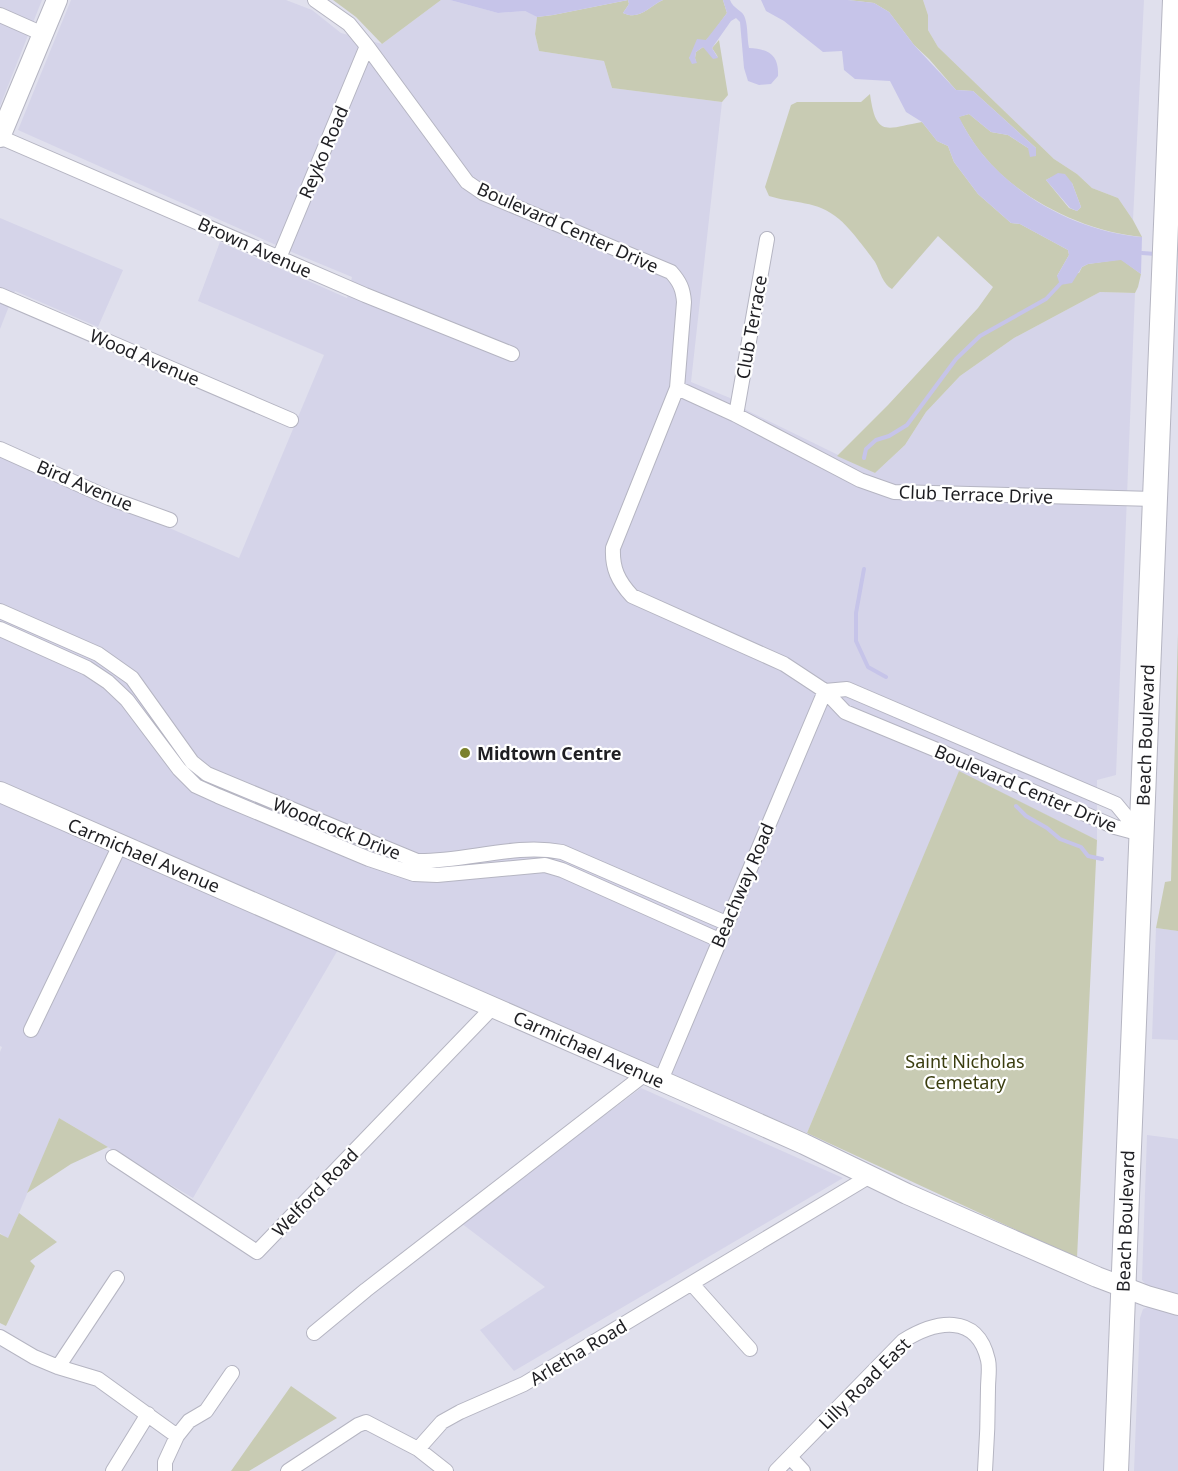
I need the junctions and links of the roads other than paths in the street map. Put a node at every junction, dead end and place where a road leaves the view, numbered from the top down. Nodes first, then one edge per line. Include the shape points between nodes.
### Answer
1 (57, 0) edge
2 (315, 0) edge
3 (1175, 0) edge
4 (0, 15) edge
5 (43, 34) junction
6 (367, 46) junction
7 (0, 137) edge
8 (767, 239) dead end
9 (279, 258) junction
10 (0, 295) edge
11 (512, 354) dead end
12 (677, 388) junction
13 (736, 415) junction
14 (291, 420) dead end
15 (0, 449) edge
16 (1155, 499) junction
17 (170, 520) dead end
18 (0, 611) edge
19 (0, 629) edge
20 (825, 691) junction
21 (0, 792) edge
22 (1141, 834) junction
23 (120, 845) junction
24 (726, 923) junction
25 (719, 940) junction
26 (493, 1007) junction
27 (31, 1030) dead end
28 (653, 1077) junction
29 (112, 1157) dead end
30 (870, 1176) junction
31 (117, 1278) dead end
32 (692, 1284) junction
33 (1123, 1287) junction
34 (1178, 1305) edge
35 (314, 1333) dead end
36 (0, 1337) edge
37 (750, 1350) dead end
38 (58, 1367) junction
39 (232, 1373) dead end
40 (148, 1414) junction
41 (177, 1436) junction
42 (418, 1449) junction
43 (790, 1457) junction
44 (113, 1471) edge
45 (165, 1471) edge
46 (288, 1471) edge
47 (446, 1471) edge
48 (776, 1471) edge
49 (803, 1471) edge
50 (985, 1471) edge
51 (1116, 1471) edge

1 - 5 street
2 - 6 street, Boulevard Center Drive via 349,24
3 - 16 highway, Beach Boulevard
4 - 5 street
5 - 7 street
6 - 9 street, Reyko Road
6 - 12 street, Boulevard Center Drive via 467,182 483,193 671,272 683,290 684,302
7 - 9 street, Brown Avenue
8 - 13 street, Club Terrace
9 - 11 street, Brown Avenue
10 - 14 street, Wood Avenue
12 - 13 street, Club Terrace Drive
12 - 20 street, Boulevard Center Drive via 613,548 617,576 632,596 784,664
13 - 16 street, Club Terrace Drive via 860,480 894,492
15 - 17 street, Bird Avenue via 109,498
16 - 22 highway, Beach Boulevard
18 - 24 street, Woodcock Drive via 98,654 132,678 192,762 207,774 417,861 544,848
19 - 25 street, Woodcock Drive via 87,668 108,682 127,700 179,769 196,786 218,796 414,874 553,868
20 - 22 street, Boulevard Center Drive via 845,712 1115,827
20 - 22 street, Boulevard Center Drive via 847,689 1116,804
20 - 24 street, Beachway Road
21 - 23 street, Carmichael Avenue
22 - 33 highway, Beach Boulevard
23 - 26 street, Carmichael Avenue
23 - 27 street
24 - 25 street, Beachway Road
25 - 28 street, Beachway Road
26 - 28 street, Carmichael Avenue
26 - 29 street, Welford Road via 257,1252
28 - 30 street, Carmichael Avenue
28 - 35 street
30 - 32 street, Arletha Road
30 - 33 street, Carmichael Avenue
31 - 38 street
32 - 37 street
32 - 42 street, Arletha Road via 524,1384 442,1422
33 - 34 street, Carmichael Avenue
33 - 51 highway, Beach Boulevard
36 - 38 street
38 - 40 street via 98,1379
39 - 41 street via 206,1411
40 - 41 street
40 - 44 street
41 - 45 street
42 - 46 street via 366,1422
42 - 47 street
43 - 48 street, Lilly Road East
43 - 49 street
43 - 50 street, Lilly Road East via 903,1341 920,1330 949,1324 973,1333 988,1361

